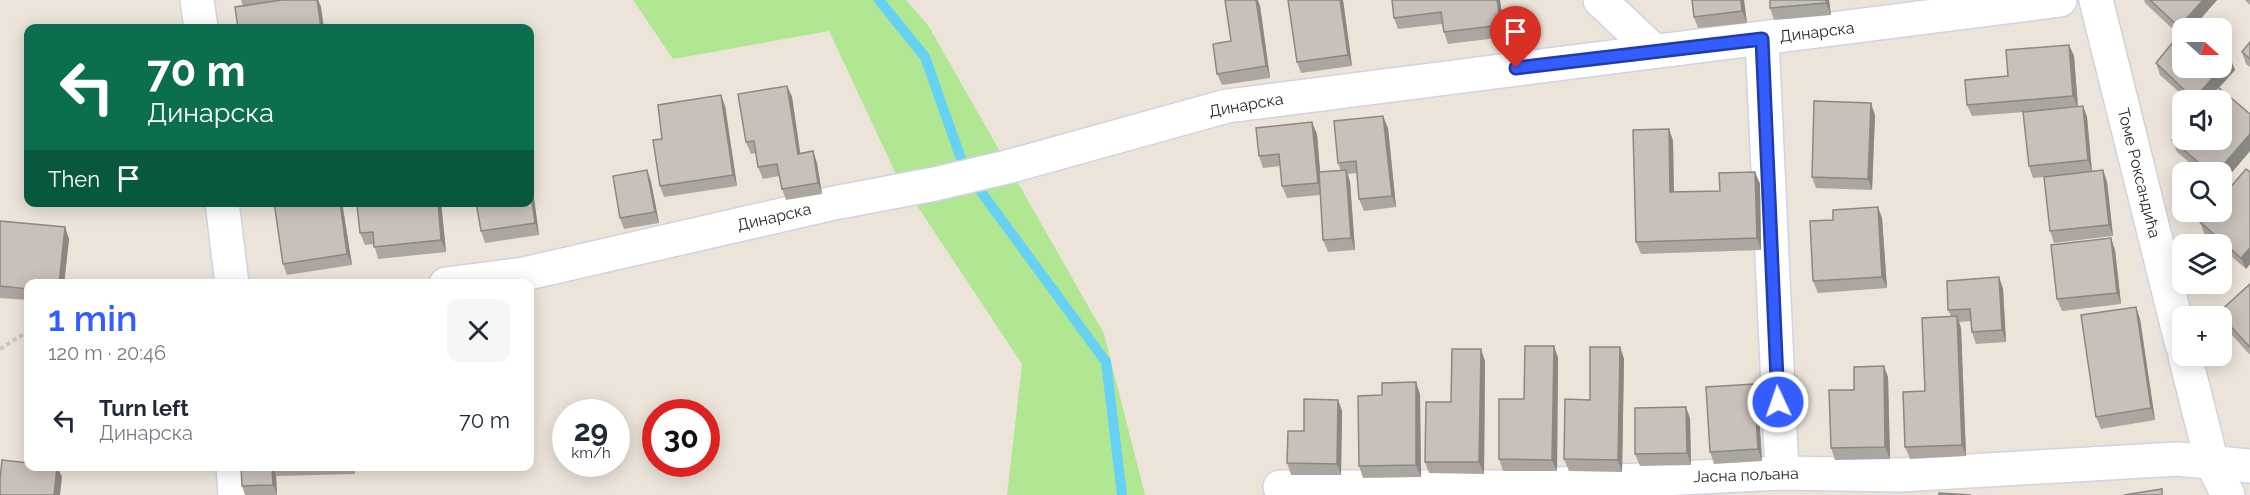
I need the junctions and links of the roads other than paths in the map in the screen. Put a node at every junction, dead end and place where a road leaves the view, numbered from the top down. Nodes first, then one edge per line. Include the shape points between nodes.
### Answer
1 (197, 0) edge
2 (1600, 0) edge
3 (2060, 0) edge
4 (2096, 0) edge
5 (200, 24) edge
6 (1762, 39) junction
7 (1653, 50) junction
8 (223, 207) edge
9 (231, 279) edge
10 (485, 279) edge
11 (2172, 306) edge
12 (2188, 366) edge
13 (2212, 463) junction
14 (2250, 466) edge
15 (233, 471) edge
16 (1782, 473) junction
17 (1900, 485) edge
18 (1280, 487) dead end
19 (1501, 491) edge
20 (235, 495) edge
21 (2228, 495) edge

1 - 5 street
2 - 7 street
3 - 6 street, Динарска
4 - 11 street, Томе Роксандића
6 - 7 street, Динарска
6 - 16 street
7 - 10 street, Динарска via 1227,106 935,184 834,203 524,274
8 - 9 street
12 - 13 street
13 - 14 street, Јасна пољана
13 - 17 street, Јасна пољана via 2177,459
13 - 21 street
15 - 20 street
16 - 17 street, Јасна пољана
16 - 19 street, Јасна пољана
18 - 19 street, Јасна пољана

